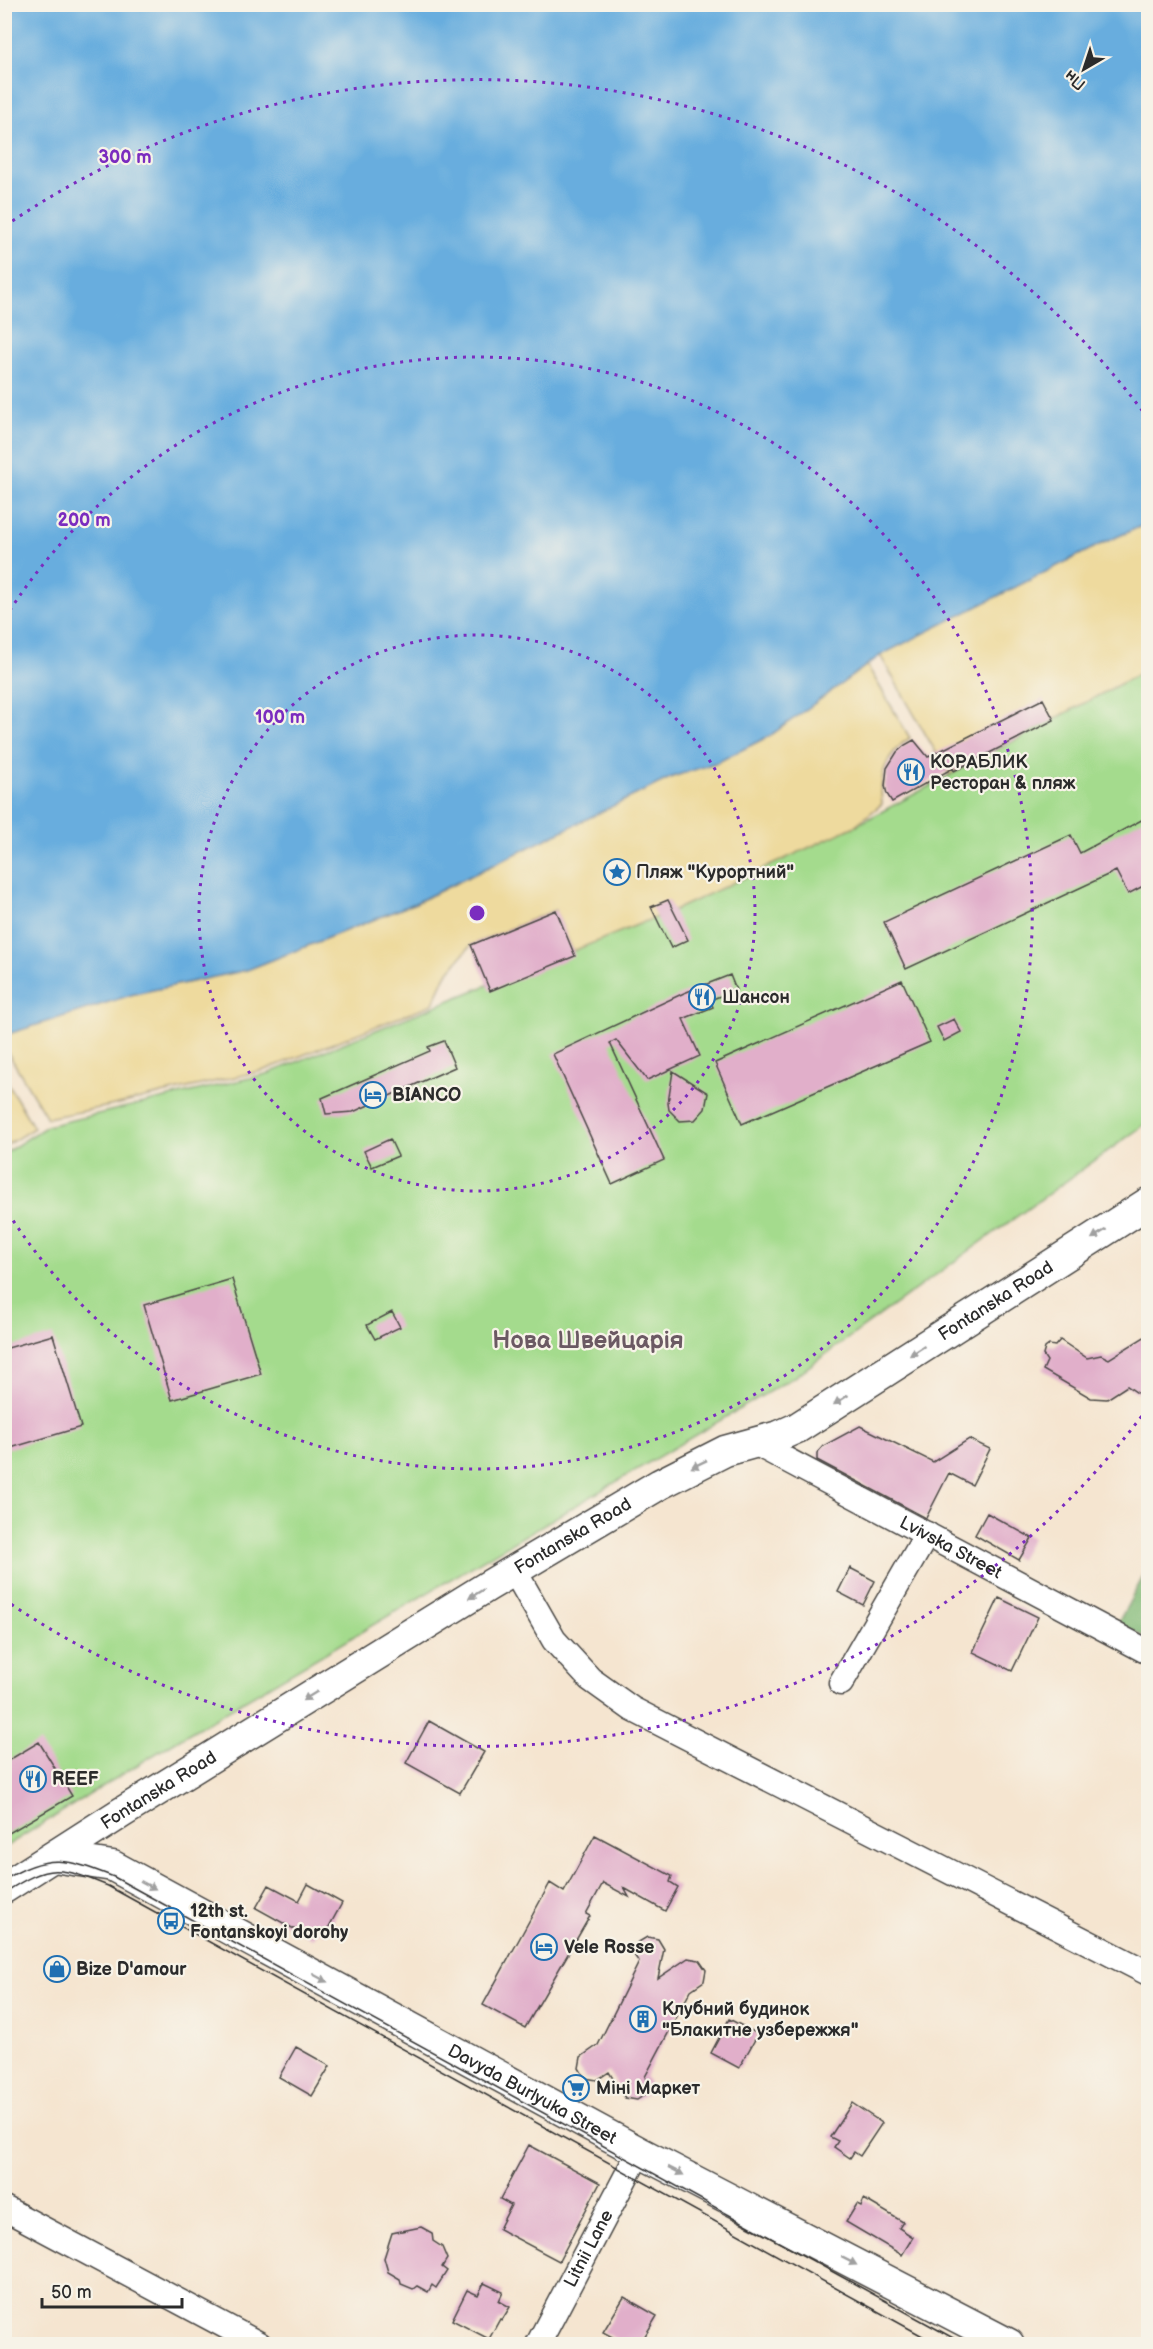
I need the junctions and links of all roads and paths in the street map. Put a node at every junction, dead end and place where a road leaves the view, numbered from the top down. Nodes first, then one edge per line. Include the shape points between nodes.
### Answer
1 (1149, 1203) edge
2 (753, 1442) junction
3 (927, 1534) junction
4 (514, 1570) junction
5 (1149, 1652) edge
6 (841, 1683) dead end
7 (121, 1813) junction
8 (53, 1857) junction
9 (113, 1866) junction
10 (4, 1888) edge
11 (1149, 1973) edge
12 (639, 2152) junction
13 (4, 2208) edge
14 (259, 2344) edge
15 (538, 2344) edge
16 (1009, 2344) edge

1 -> 2 main road, Fontanska Road via 797,1428
2 - 3 street, Lvivska Street
2 -> 4 main road, Fontanska Road via 699,1463
3 - 5 street, Lvivska Street
3 - 6 street
4 -> 7 main road, Fontanska Road
4 - 11 street via 554,1641 590,1679 632,1709
7 - 8 main road, Fontanska Road
7 - 9 main road via 110,1853
8 - 9 main road, Davyda Burlyuka Street
8 - 10 main road, Fontanska Road
9 -> 12 main road, Davyda Burlyuka Street
12 - 15 street, Litnii Lane
12 -> 16 main road, Davyda Burlyuka Street
13 - 14 street

